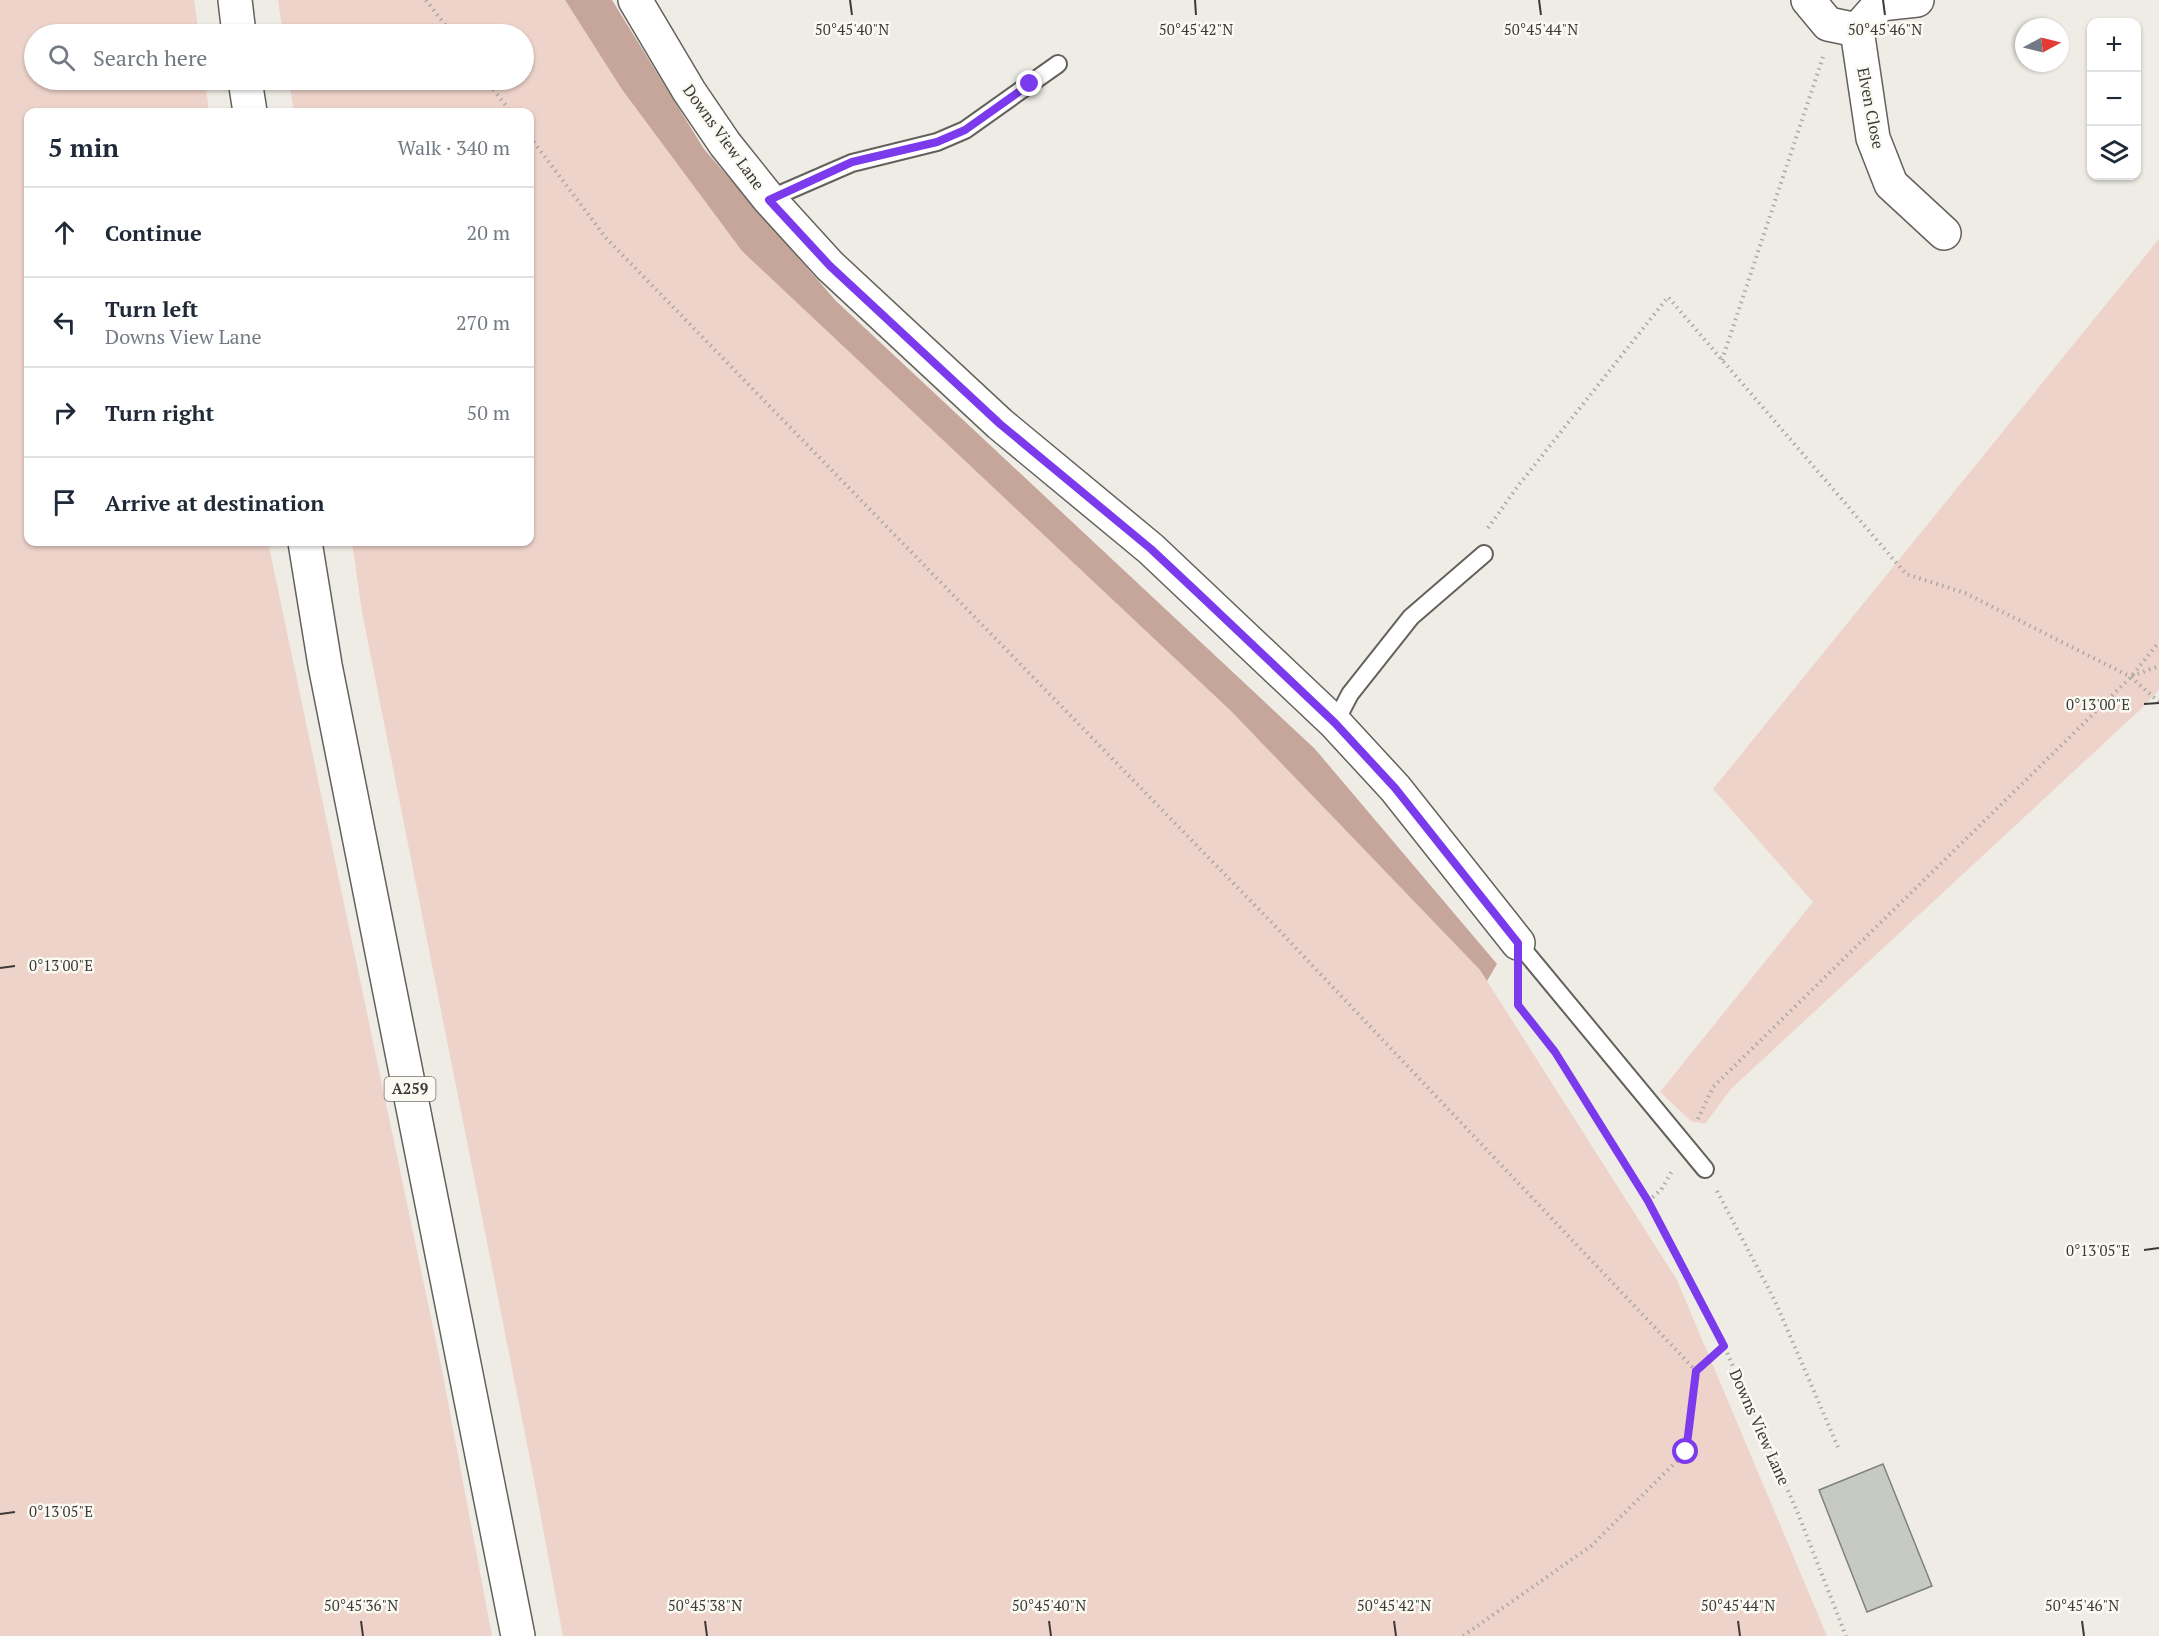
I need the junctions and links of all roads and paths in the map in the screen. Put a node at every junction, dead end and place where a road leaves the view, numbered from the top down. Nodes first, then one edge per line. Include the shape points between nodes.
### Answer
1 (234, 0) edge
2 (426, 0) edge
3 (635, 0) edge
4 (1808, 0) edge
5 (1917, 0) edge
6 (1879, 2) edge
7 (238, 24) edge
8 (444, 24) edge
9 (1845, 28) junction
10 (1058, 64) dead end
11 (247, 90) edge
12 (494, 90) edge
13 (250, 108) edge
14 (508, 108) edge
15 (534, 142) edge
16 (769, 200) junction
17 (1944, 233) dead end
18 (1722, 360) junction
19 (306, 546) edge
20 (1484, 554) joint
21 (2159, 642) edge
22 (2159, 666) edge
23 (2130, 677) junction
24 (2159, 702) edge
25 (1335, 723) junction
26 (1518, 943) junction
27 (1686, 1146) junction
28 (1705, 1169) joint
29 (1648, 1201) junction
30 (1724, 1346) junction
31 (1696, 1371) junction
32 (1838, 1447) dead end
33 (518, 1636) edge
34 (1463, 1636) edge
35 (1846, 1636) edge

1 - 7 street
2 - 8 path
3 - 16 street, Downs View Lane via 695,100
4 - 9 street via 1828,24
5 - 6 street
6 - 9 street
9 - 17 street, Elven Close via 1873,138 1891,184
9 - 18 path
10 - 16 lane via 965,130 937,142 852,162
11 - 13 street
12 - 14 path
15 - 31 path via 606,238 1275,926
16 - 25 street, Downs View Lane via 830,266 1000,424 1151,549
18 - 20 path via 1668,297 1488,526
18 - 23 path via 1906,573 1965,593
19 - 33 street, A259 via 325,665
20 - 25 lane via 1411,616 1350,694
21 - 23 path
22 - 23 path
23 - 24 path
23 - 27 path via 1713,1087
25 - 26 street, Downs View Lane via 1395,788
26 - 27 lane, Downs View Lane
26 - 29 path, Downs View Lane via 1518,1005 1555,1052
27 - 28 lane, Downs View Lane
27 - 29 path via 1661,1190
28 - 32 path via 1775,1301
29 - 30 path, Downs View Lane
30 - 31 path
30 - 35 path, Downs View Lane via 1797,1511
31 - 34 path via 1686,1452 1591,1546

